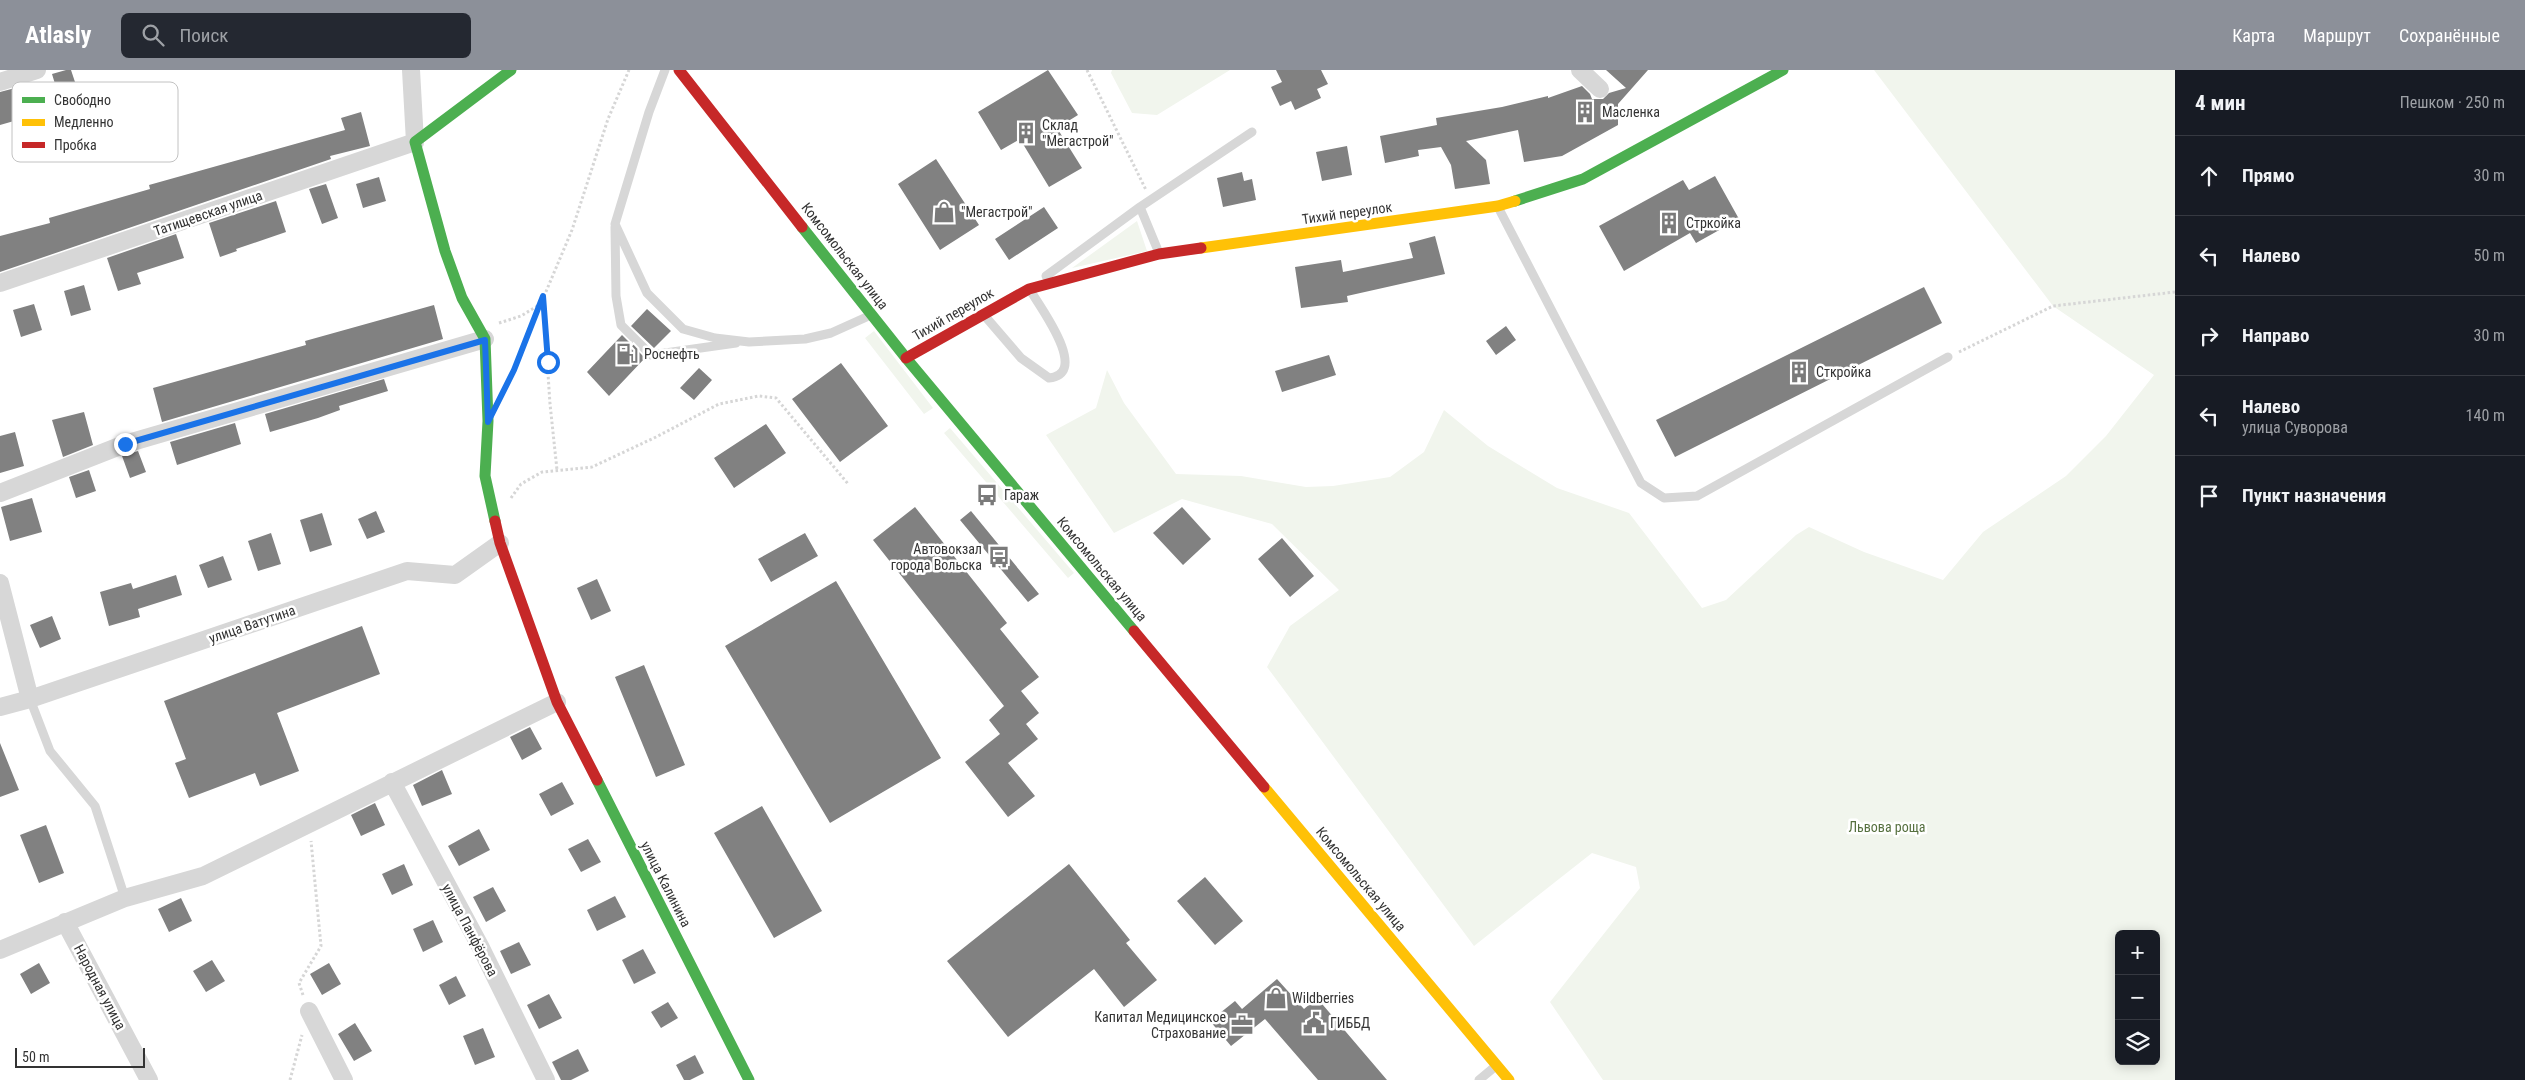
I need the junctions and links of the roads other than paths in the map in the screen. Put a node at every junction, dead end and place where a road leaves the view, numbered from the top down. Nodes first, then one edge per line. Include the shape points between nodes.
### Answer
1 (37, 70) edge
2 (411, 70) edge
3 (511, 70) edge
4 (665, 70) edge
5 (679, 70) edge
6 (1580, 70) edge
7 (1783, 70) edge
8 (0, 82) edge
9 (1600, 89) dead end
10 (1252, 132) dead end
11 (416, 142) junction
12 (1498, 206) junction
13 (1140, 207) junction
14 (615, 224) junction
15 (1159, 254) junction
16 (0, 283) edge
17 (1029, 289) junction
18 (983, 313) junction
19 (872, 315) junction
20 (489, 332) junction
21 (749, 342) junction
22 (1948, 357) road end
23 (906, 358) junction
24 (0, 494) edge
25 (500, 543) junction
26 (0, 583) edge
27 (30, 699) junction
28 (557, 702) junction
29 (0, 707) edge
30 (392, 782) junction
31 (125, 898) junction
32 (65, 922) junction
33 (0, 950) edge
34 (309, 1011) road end
35 (1497, 1065) junction
36 (149, 1080) edge
37 (344, 1080) edge
38 (546, 1080) edge
39 (749, 1080) edge
40 (1480, 1080) edge
41 (1510, 1080) edge

1 - 8 street
2 - 11 street
3 - 11 street
4 - 14 lane
5 - 19 street, Комсомольская улица
6 - 9 street
7 - 12 street, Тихий переулок via 1583,179
10 - 13 lane
11 - 16 street, Татищевская улица
11 - 20 street via 462,298
12 - 15 street, Тихий переулок
12 - 22 lane via 1641,483 1664,498 1697,496
13 - 15 lane
13 - 17 lane
14 - 21 lane via 647,293 683,328 716,338
14 - 21 lane via 616,296 621,325 651,355
15 - 17 street, Тихий переулок
17 - 18 street, Тихий переулок
17 - 18 lane via 1061,344 1067,362 1065,371 1058,377 1049,378 1027,362
18 - 23 street, Тихий переулок
19 - 21 lane via 831,333 805,339
19 - 23 street, Комсомольская улица
20 - 24 street via 125,444
20 - 25 street, улица Калинина via 485,476
23 - 35 street, Комсомольская улица
25 - 27 street, улица Ватутина via 454,574 407,571
25 - 28 street, улица Калинина
26 - 27 street
27 - 29 street, улица Ватутина
27 - 31 lane via 50,751 95,806
28 - 30 street
28 - 39 street, улица Калинина
30 - 31 street via 203,876
30 - 38 street, улица Панфёрова via 480,946
31 - 32 street
32 - 33 street
32 - 36 street, Народная улица
34 - 37 street
35 - 40 lane
35 - 41 street, Комсомольская улица

